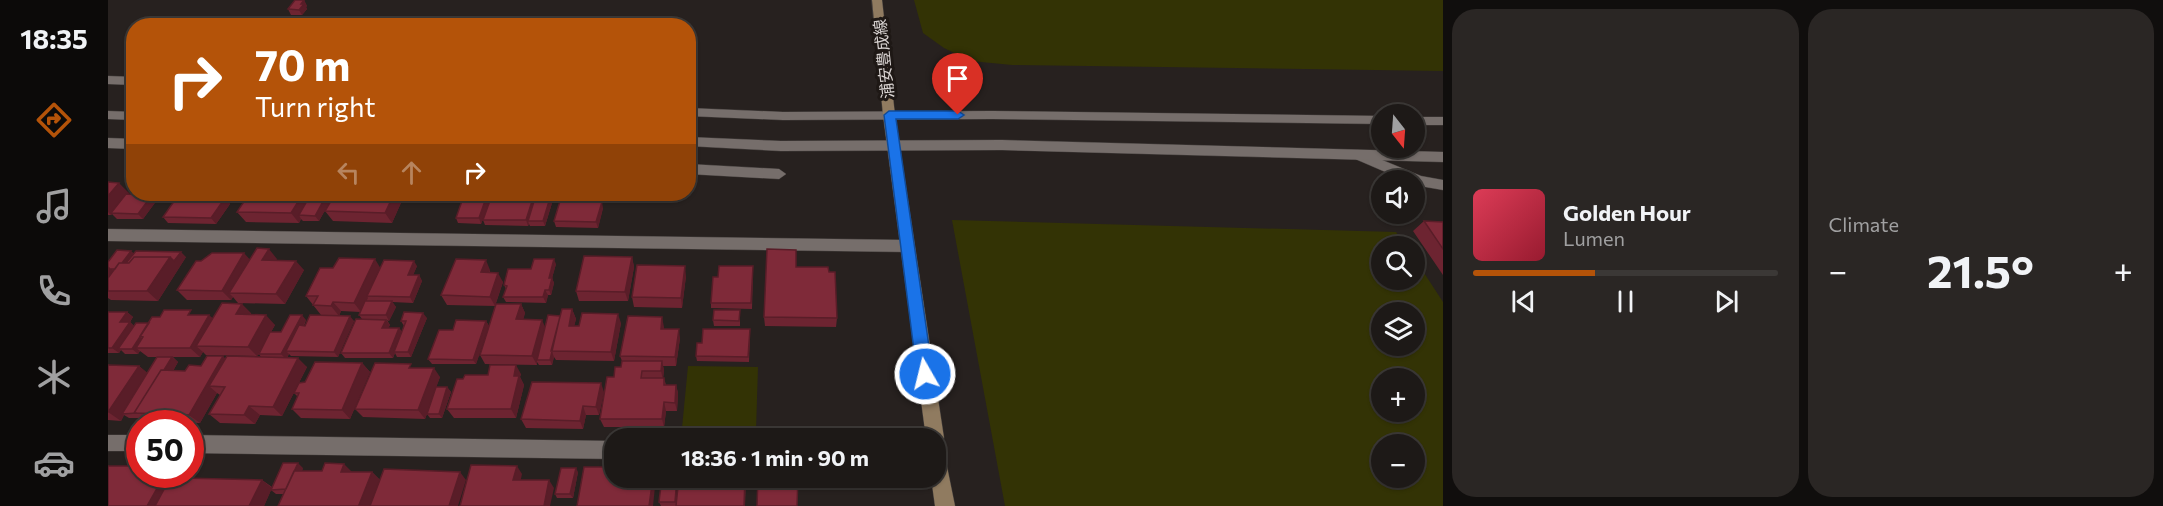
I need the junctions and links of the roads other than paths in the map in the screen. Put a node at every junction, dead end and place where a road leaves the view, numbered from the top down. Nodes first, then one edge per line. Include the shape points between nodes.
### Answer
1 (877, 0) edge
2 (108, 80) edge
3 (126, 81) edge
4 (696, 112) edge
5 (108, 115) edge
6 (889, 115) junction
7 (126, 116) edge
8 (1371, 120) edge
9 (1425, 121) edge
10 (1443, 121) edge
11 (696, 141) edge
12 (108, 143) edge
13 (126, 144) edge
14 (894, 146) junction
15 (1358, 155) junction
16 (1443, 157) edge
17 (696, 169) edge
18 (779, 174) dead end
19 (1443, 185) edge
20 (108, 236) edge
21 (907, 246) junction
22 (933, 428) edge
23 (108, 443) edge
24 (126, 443) edge
25 (204, 444) edge
26 (604, 450) edge
27 (942, 488) edge
28 (945, 506) edge

1 - 6 main road, 浦安豊成線
2 - 3 street
4 - 6 street
5 - 7 street
6 - 8 street
6 - 14 main road, 浦安豊成線
9 - 10 street
11 - 14 street
12 - 13 street
14 - 15 street via 1002,145
14 - 21 main road, 浦安豊成線
15 - 16 street
15 - 19 street via 1419,181
17 - 18 street
20 - 21 street
21 - 22 main road, 浦安豊成線
23 - 24 street
25 - 26 street
27 - 28 main road, 浦安豊成線

